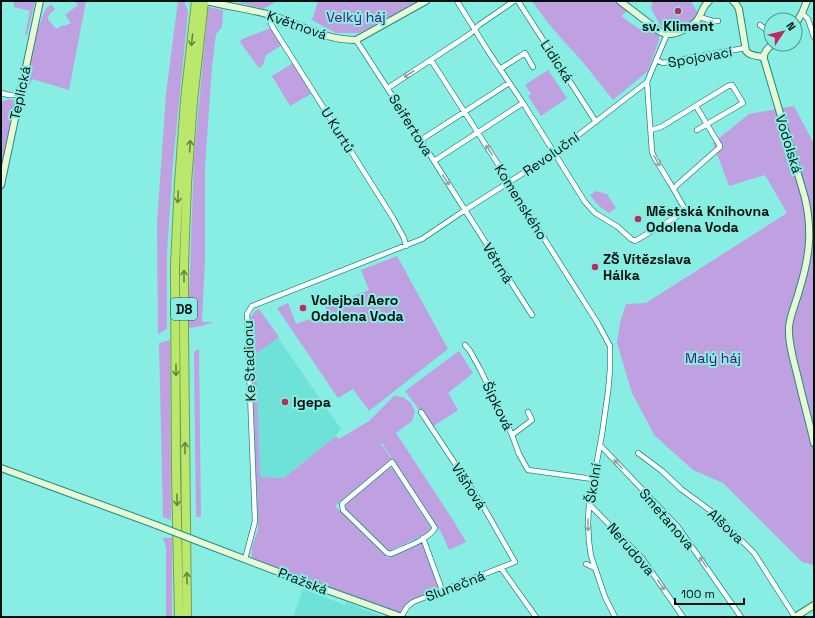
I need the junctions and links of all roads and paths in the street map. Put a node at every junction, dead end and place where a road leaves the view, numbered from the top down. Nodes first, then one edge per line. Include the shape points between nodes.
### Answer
1 (40, 1) edge
2 (196, 1) edge
3 (205, 1) edge
4 (426, 1) edge
5 (457, 1) edge
6 (514, 1) edge
7 (518, 1) edge
8 (620, 1) edge
9 (709, 1) edge
10 (734, 1) edge
11 (807, 1) edge
12 (802, 12) edge
13 (268, 14) junction
14 (803, 14) edge
15 (699, 17) junction
16 (718, 20) dead end
17 (760, 25) dead end
18 (763, 27) edge
19 (475, 29) junction
20 (667, 34) junction
21 (814, 36) edge
22 (356, 40) junction
23 (745, 48) junction
24 (765, 52) edge
25 (763, 57) junction
26 (431, 60) junction
27 (656, 60) junction
28 (533, 66) dead end
29 (500, 69) junction
30 (647, 82) junction
31 (509, 83) junction
32 (388, 88) junction
33 (1, 94) edge
34 (20, 95) junction
35 (523, 103) junction
36 (696, 106) junction
37 (464, 112) junction
38 (596, 122) junction
39 (707, 124) junction
40 (651, 130) junction
41 (697, 130) dead end
42 (477, 133) junction
43 (421, 140) junction
44 (554, 153) junction
45 (434, 161) junction
46 (509, 183) junction
47 (1, 185) edge
48 (674, 189) junction
49 (465, 210) junction
50 (406, 246) junction
51 (532, 316) dead end
52 (465, 345) dead end
53 (610, 346) joint
54 (421, 412) dead end
55 (528, 412) dead end
56 (512, 435) junction
57 (814, 443) edge
58 (600, 445) junction
59 (638, 453) dead end
60 (1, 468) edge
61 (593, 479) junction
62 (589, 504) junction
63 (423, 538) junction
64 (245, 559) junction
65 (515, 562) joint
66 (586, 564) dead end
67 (501, 568) junction
68 (595, 568) junction
69 (442, 590) junction
70 (814, 605) edge
71 (179, 617) edge
72 (187, 617) edge
73 (402, 617) edge
74 (536, 617) edge
75 (615, 617) edge
76 (683, 617) edge
77 (741, 617) edge
78 (795, 617) edge

1 - 34 street, Teplická
2 -> 71 highway, D8 via 183,123 175,265
3 - 13 street, Květnová
72 -> 3 highway, D8 via 184,264 193,101
4 - 22 street
5 - 19 street
6 - 19 street
7 - 38 street, Lidická
8 - 20 street via 659,31
9 - 15 street
10 - 23 street via 739,9
11 - 12 street
13 - 22 street, Květnová via 322,35
13 - 50 street, U Kurtů via 272,26 393,218
14 - 21 street via 808,19
15 - 16 street
15 - 20 street via 696,23 680,32
17 - 18 street
19 - 26 street
19 - 29 street
20 - 27 street, Revoluční
22 - 32 street, Seifertova
23 - 25 street via 747,53
23 - 27 street, Spojovací via 662,64
24 - 25 street
25 - 57 street, Vodolská via 808,211 810,232 805,273 789,327 790,348
26 -> 32 street
26 - 37 street, Komenského
27 - 30 street, Revoluční
28 - 29 street via 525,53
29 - 31 street
30 - 38 street, Revoluční
30 - 40 street
31 - 35 street
31 - 37 street
32 - 43 street, Seifertova
33 - 34 street
34 - 47 street, Teplická
35 - 42 street
35 - 44 street
36 - 39 street
36 - 39 street via 732,85 743,103
36 - 40 street via 661,127
37 - 42 street, Komenského
37 - 43 street
38 - 44 street, Revoluční
39 - 41 street
39 - 48 street via 720,147
40 -> 48 street via 652,152
42 - 45 street
46 -> 42 street, Komenského
43 - 45 street, Seifertova
44 - 46 street, Revoluční
44 - 48 street via 590,208 635,241 686,211
45 -> 49 street, Seifertova
46 - 49 street, Revoluční
46 - 53 street, Komenského
49 - 50 street, Revoluční via 422,239
49 - 51 street, Větrná
50 - 64 street, Ke Stadionu via 252,306 247,314 255,521
52 - 56 street, Šípková via 480,369
53 - 58 street, Školní via 608,392
54 - 65 street, Višňová via 483,506
55 - 56 street via 532,420
56 - 61 street, Šípková via 528,470
58 - 61 street, Školní
77 -> 58 street, Smetanova via 678,527
59 - 78 street, Alšova via 715,514 754,553
60 - 64 street, Pražská, bridge
61 - 62 street, Školní
62 -> 68 street, Školní via 589,542
62 -> 76 street, Nerudova via 642,558
63 - 63 street via 391,554 387,553 343,510 342,504 392,462 435,528
63 - 69 street
64 - 73 street, Pražská
65 - 67 street, Slunečná
66 - 68 street
67 - 69 street, Slunečná
67 - 74 street
68 - 75 street, Školní
69 - 73 street, Slunečná via 413,602 406,607
70 - 78 street

